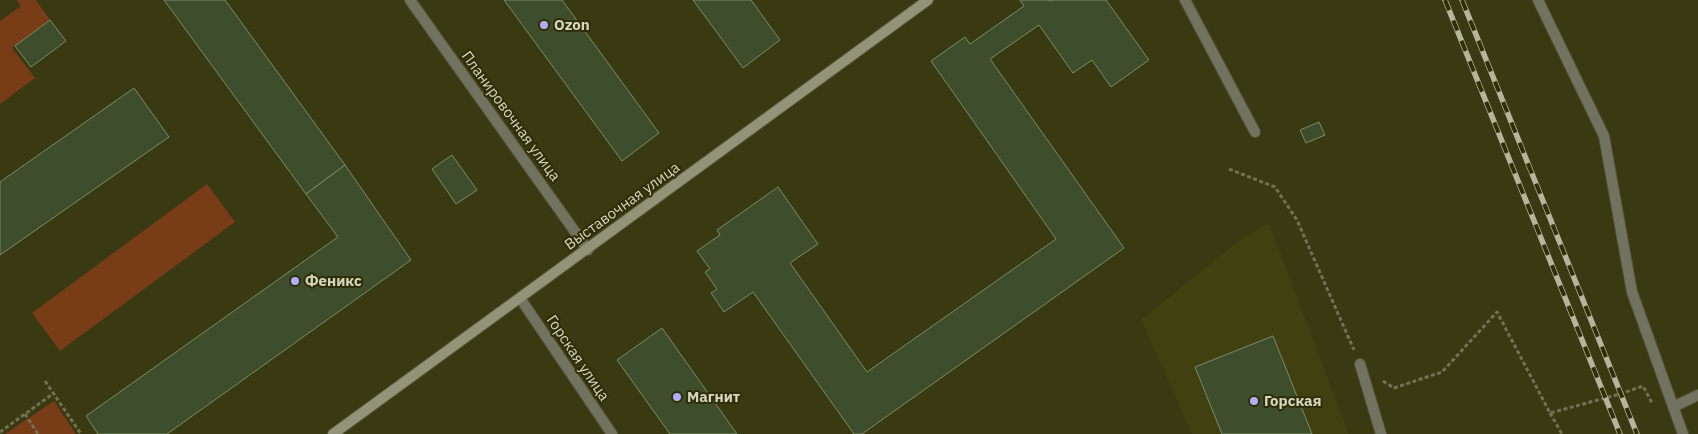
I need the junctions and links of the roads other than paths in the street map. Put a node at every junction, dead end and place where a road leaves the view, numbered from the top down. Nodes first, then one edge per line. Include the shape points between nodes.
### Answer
1 (410, 0) edge
2 (928, 0) edge
3 (1185, 0) edge
4 (1538, 0) edge
5 (1255, 132) dead end
6 (588, 250) junction
7 (520, 298) junction
8 (1360, 364) road end
9 (1698, 395) edge
10 (1673, 408) junction
11 (333, 434) edge
12 (612, 434) edge
13 (1381, 434) edge
14 (1683, 434) edge

1 - 6 street, Планировочная улица
2 - 6 street, Выставочная улица
3 - 5 street
4 - 10 street via 1604,136 1632,292
6 - 7 street, Выставочная улица
7 - 11 street, Выставочная улица
7 - 12 street, Горская улица
8 - 13 street
9 - 10 street
10 - 14 street

